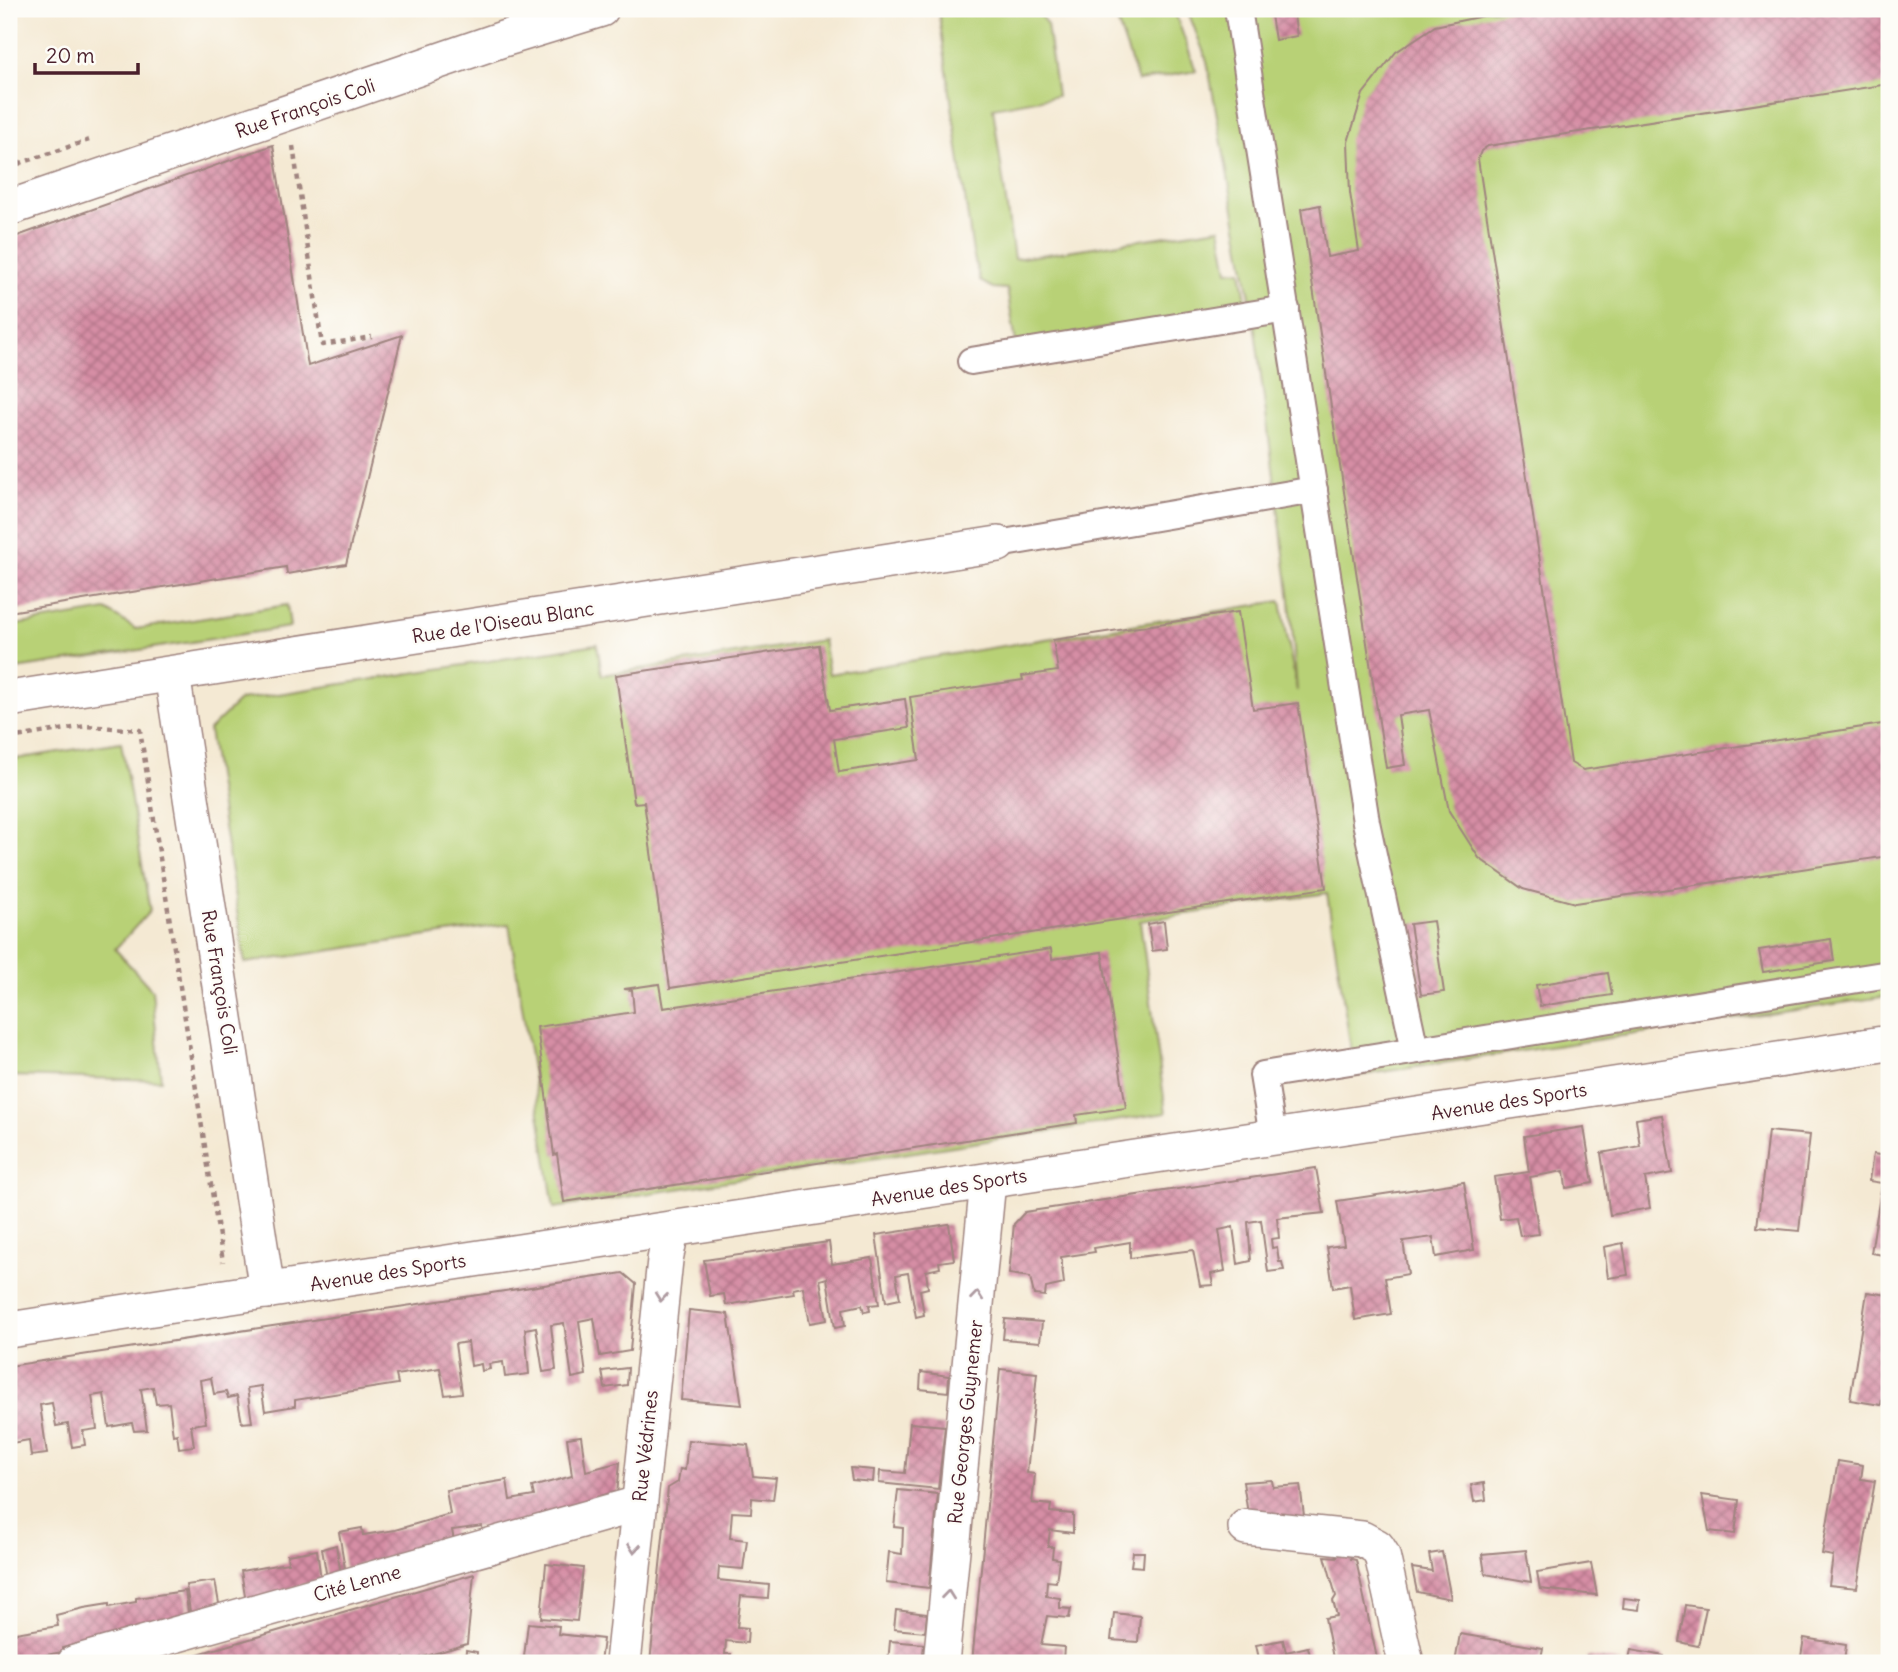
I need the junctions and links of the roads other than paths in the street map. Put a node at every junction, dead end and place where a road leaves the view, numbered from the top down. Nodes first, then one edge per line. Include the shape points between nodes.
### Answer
1 (601, 9) edge
2 (1238, 9) edge
3 (9, 208) edge
4 (1286, 309) junction
5 (971, 361) dead end
6 (1314, 490) junction
7 (998, 544) joint
8 (172, 674) junction
9 (9, 699) edge
10 (1889, 974) edge
11 (1889, 1043) edge
12 (1415, 1050) junction
13 (1273, 1137) junction
14 (988, 1181) junction
15 (671, 1230) junction
16 (267, 1291) junction
17 (9, 1330) edge
18 (638, 1504) junction
19 (1246, 1527) dead end
20 (75, 1663) edge
21 (623, 1663) edge
22 (941, 1663) edge
23 (1406, 1663) edge

1 - 3 street, Rue François Coli
2 - 4 street
4 - 5 street
4 - 6 street
6 - 7 street
6 - 12 street via 1366,822
7 - 8 street, Rue de l'Oiseau Blanc
8 - 9 street, Rue de l'Oiseau Blanc
8 - 16 street, Rue François Coli
10 - 12 street
11 - 13 street, Avenue des Sports
12 - 13 street via 1263,1075
13 - 14 street, Avenue des Sports
14 - 15 street, Avenue des Sports
22 -> 14 street, Rue Georges Guynemer
15 - 16 street, Avenue des Sports
15 -> 18 street, Rue Védrines
16 - 17 street, Avenue des Sports
18 - 20 street, Cité Lenne
18 -> 21 street, Rue Védrines
19 - 23 street via 1362,1539 1377,1547

